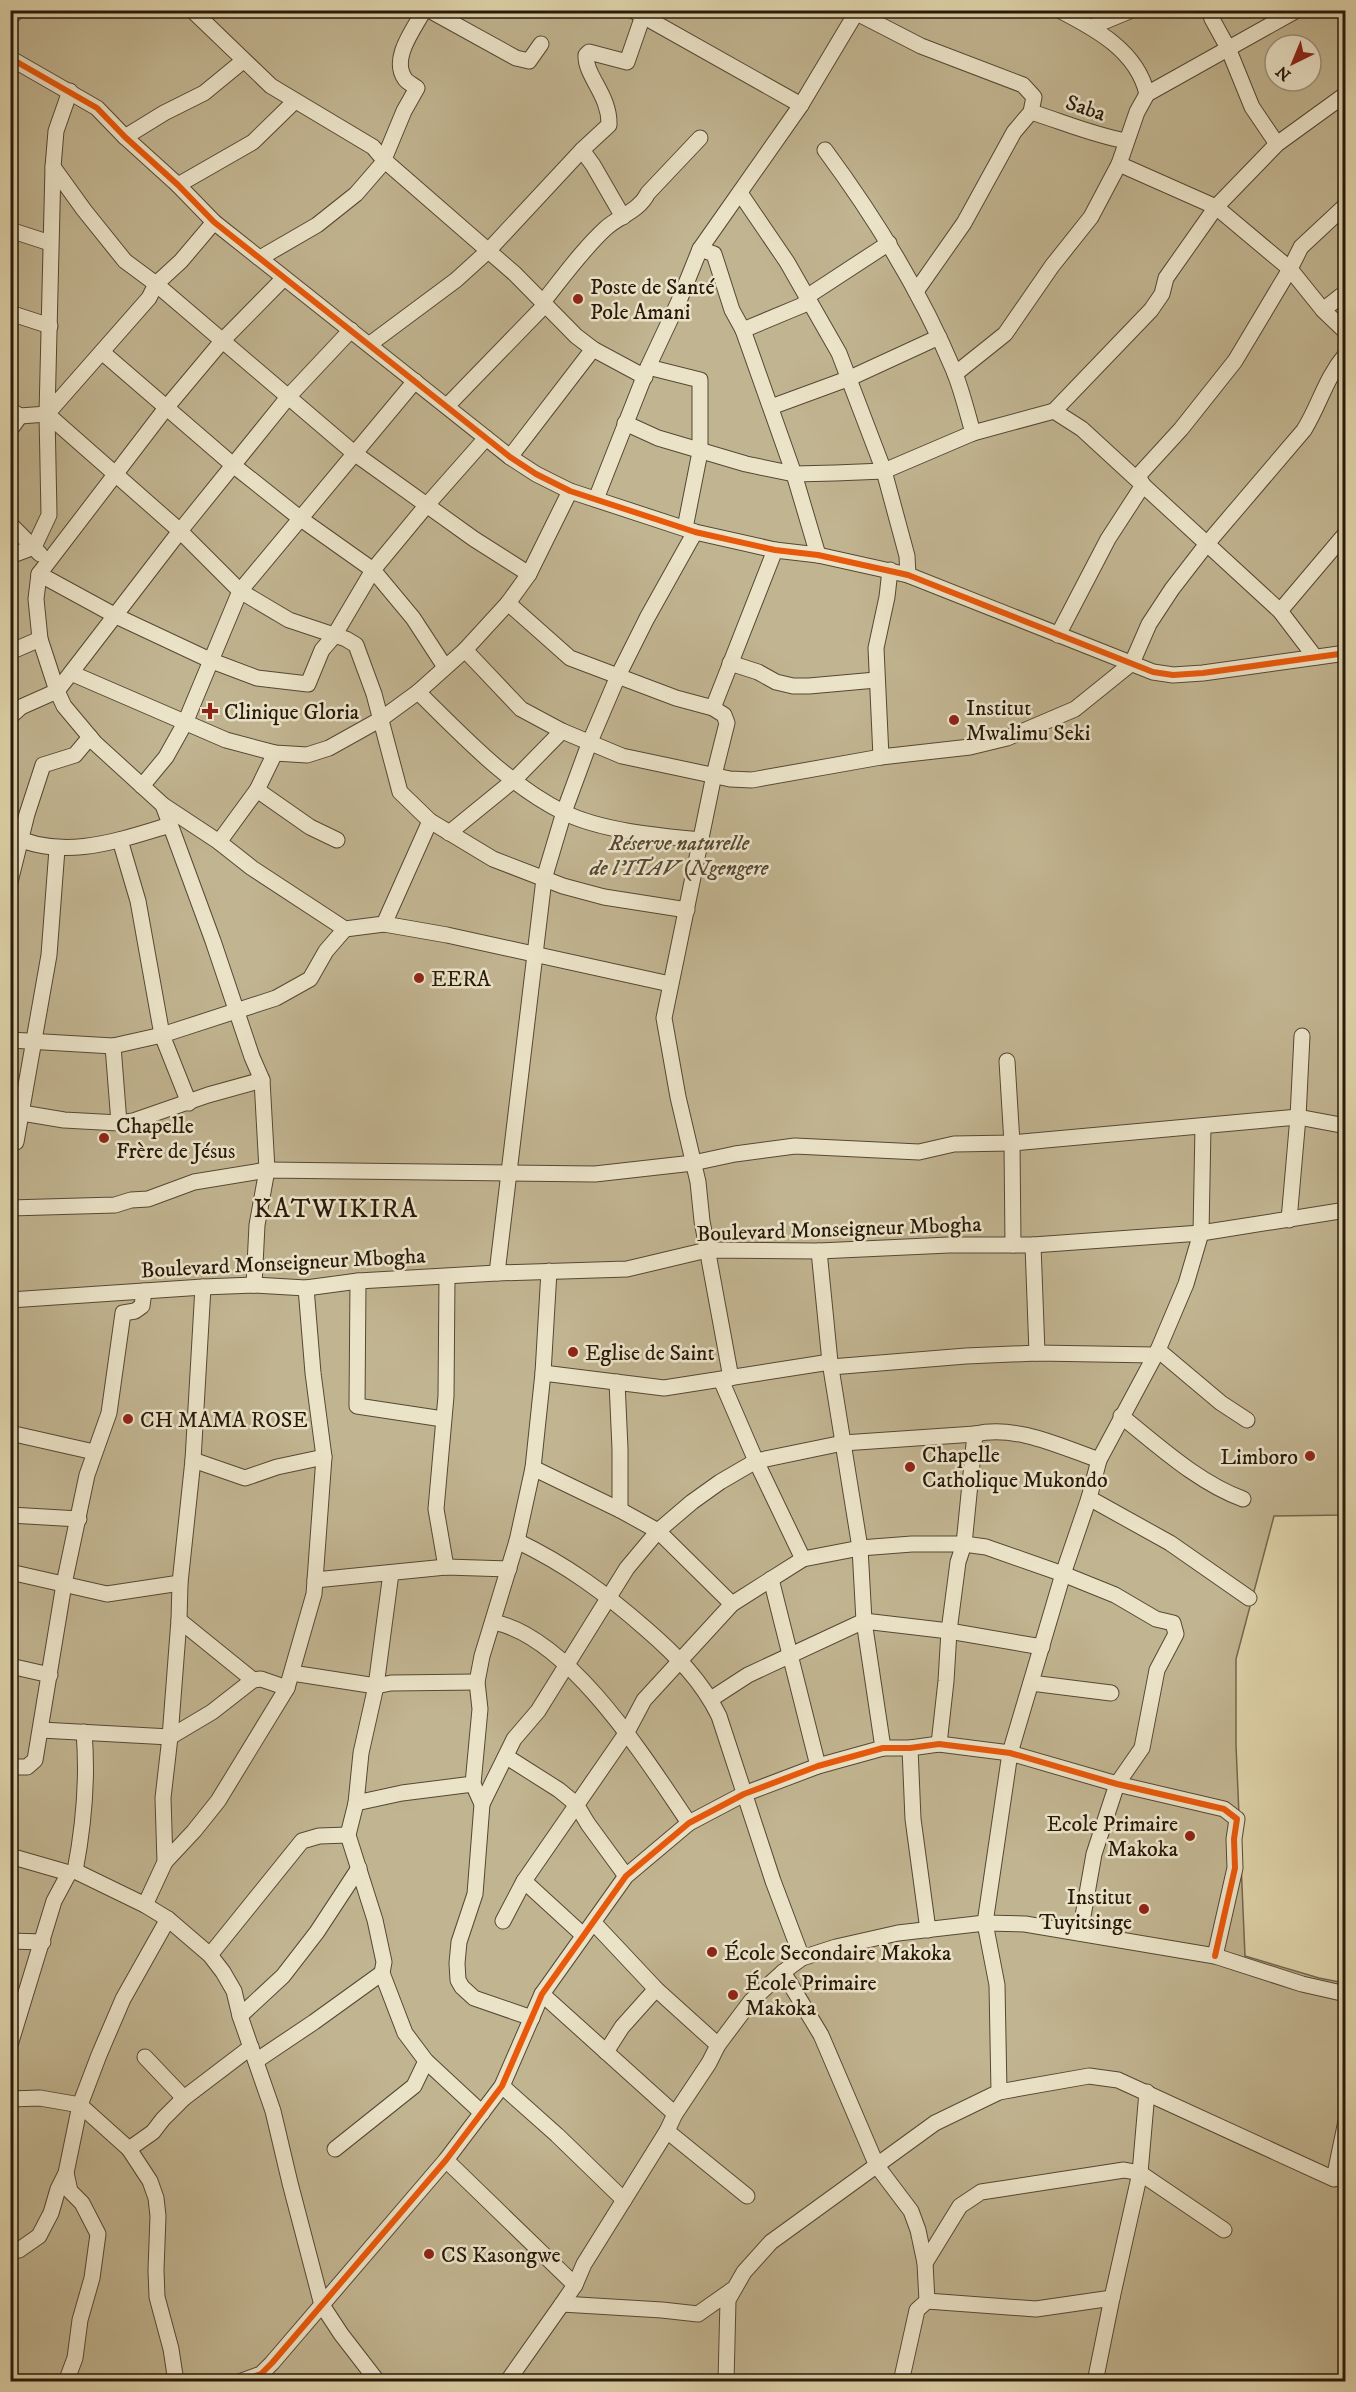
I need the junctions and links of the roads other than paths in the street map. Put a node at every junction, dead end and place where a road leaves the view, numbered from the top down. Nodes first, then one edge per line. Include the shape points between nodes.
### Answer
1 (18, 10) edge
2 (192, 10) edge
3 (424, 10) edge
4 (429, 10) edge
5 (1059, 10) edge
6 (1132, 10) edge
7 (1210, 10) edge
8 (1297, 10) edge
9 (640, 12) edge
10 (853, 12) edge
11 (1107, 14) edge
12 (884, 17) edge
13 (10, 18) edge
14 (1091, 27) junction
15 (541, 44) dead end
16 (1228, 48) junction
17 (12, 61) edge
18 (243, 61) junction
19 (70, 91) junction
20 (1147, 94) junction
21 (1346, 94) edge
22 (295, 101) junction
23 (801, 105) junction
24 (1031, 112) junction
25 (125, 138) junction
26 (700, 138) dead end
27 (1126, 141) junction
28 (1277, 144) junction
29 (582, 150) junction
30 (825, 150) dead end
31 (384, 160) junction
32 (1119, 164) junction
33 (53, 167) junction
34 (178, 185) junction
35 (740, 193) junction
36 (1346, 205) edge
37 (1216, 207) junction
38 (623, 217) junction
39 (214, 222) junction
40 (10, 230) edge
41 (50, 243) junction
42 (889, 243) junction
43 (700, 249) junction
44 (488, 251) junction
45 (260, 258) junction
46 (1290, 269) junction
47 (284, 278) junction
48 (156, 284) junction
49 (917, 290) junction
50 (1346, 292) edge
51 (807, 300) junction
52 (544, 303) junction
53 (1323, 310) junction
54 (10, 313) edge
55 (50, 326) junction
56 (351, 330) junction
57 (743, 330) junction
58 (1346, 332) edge
59 (939, 337) junction
60 (223, 340) junction
61 (370, 344) junction
62 (593, 349) junction
63 (102, 352) junction
64 (1346, 354) edge
65 (646, 372) junction
66 (955, 374) junction
67 (850, 378) junction
68 (415, 381) junction
69 (289, 396) junction
70 (447, 406) junction
71 (771, 406) junction
72 (166, 408) junction
73 (1054, 411) junction
74 (15, 413) edge
75 (47, 414) junction
76 (625, 423) junction
77 (10, 430) edge
78 (973, 433) junction
79 (486, 438) junction
80 (700, 452) junction
81 (354, 453) junction
82 (510, 457) junction
83 (233, 465) junction
84 (884, 471) junction
85 (114, 473) junction
86 (794, 474) junction
87 (1143, 484) junction
88 (570, 491) junction
89 (596, 499) junction
90 (426, 506) junction
91 (301, 519) junction
92 (10, 524) edge
93 (690, 530) junction
94 (180, 531) junction
95 (1346, 533) edge
96 (1206, 545) junction
97 (34, 547) junction
98 (775, 550) junction
99 (818, 555) junction
100 (10, 556) edge
101 (43, 568) junction
102 (373, 570) junction
103 (890, 570) junction
104 (529, 574) junction
105 (908, 574) junction
106 (240, 591) junction
107 (508, 603) junction
108 (1280, 611) junction
109 (116, 616) junction
110 (1059, 635) junction
111 (334, 636) junction
112 (40, 639) junction
113 (465, 650) junction
114 (10, 652) edge
115 (1346, 653) edge
116 (1315, 657) junction
117 (212, 662) junction
118 (730, 663) junction
119 (1132, 663) junction
120 (445, 667) junction
121 (70, 673) junction
122 (618, 676) junction
123 (876, 680) junction
124 (57, 692) junction
125 (418, 692) junction
126 (712, 708) junction
127 (10, 717) edge
128 (381, 719) junction
129 (185, 723) junction
130 (562, 731) junction
131 (90, 737) junction
132 (589, 744) junction
133 (274, 753) junction
134 (881, 757) junction
135 (714, 776) junction
136 (514, 780) junction
137 (142, 786) junction
138 (257, 790) junction
139 (163, 806) junction
140 (564, 812) junction
141 (430, 821) junction
142 (170, 825) junction
143 (449, 833) junction
144 (16, 837) edge
145 (120, 840) junction
146 (338, 840) dead end
147 (702, 840) junction
148 (219, 842) junction
149 (57, 849) junction
150 (544, 879) junction
151 (10, 882) edge
152 (687, 910) junction
153 (384, 924) junction
154 (345, 929) junction
155 (535, 955) junction
156 (670, 984) junction
157 (236, 1010) junction
158 (162, 1035) junction
159 (1302, 1036) dead end
160 (10, 1040) edge
161 (34, 1043) junction
162 (113, 1046) junction
163 (1007, 1061) dead end
164 (262, 1080) junction
165 (189, 1103) junction
166 (22, 1113) junction
167 (1298, 1118) junction
168 (119, 1122) junction
169 (1203, 1126) junction
170 (1346, 1126) edge
171 (16, 1142) dead end
172 (1012, 1143) junction
173 (693, 1163) junction
174 (267, 1170) junction
175 (510, 1172) junction
176 (10, 1208) edge
177 (1346, 1210) edge
178 (1289, 1220) junction
179 (1201, 1233) junction
180 (1013, 1245) junction
181 (1033, 1245) junction
182 (707, 1250) junction
183 (819, 1251) junction
184 (549, 1271) junction
185 (497, 1273) junction
186 (447, 1276) junction
187 (358, 1281) junction
188 (254, 1286) junction
189 (203, 1287) junction
190 (306, 1288) junction
191 (144, 1291) junction
192 (10, 1300) edge
193 (1156, 1352) junction
194 (1037, 1353) junction
195 (830, 1365) junction
196 (543, 1373) junction
197 (726, 1379) junction
198 (617, 1382) junction
199 (1121, 1416) junction
200 (443, 1419) junction
201 (1247, 1420) dead end
202 (10, 1433) edge
203 (975, 1434) junction
204 (843, 1443) junction
205 (94, 1452) junction
206 (324, 1457) junction
207 (193, 1460) junction
208 (1099, 1460) junction
209 (756, 1461) junction
210 (532, 1468) junction
211 (1089, 1498) junction
212 (1243, 1499) dead end
213 (620, 1510) junction
214 (10, 1515) edge
215 (80, 1519) junction
216 (658, 1531) junction
217 (517, 1541) junction
218 (964, 1544) junction
219 (860, 1548) junction
220 (803, 1559) junction
221 (446, 1567) junction
222 (509, 1569) junction
223 (10, 1572) edge
224 (391, 1572) junction
225 (1063, 1574) junction
226 (771, 1579) junction
227 (315, 1580) junction
228 (180, 1583) junction
229 (64, 1584) junction
230 (609, 1596) junction
231 (1249, 1598) dead end
232 (732, 1604) junction
233 (179, 1620) junction
234 (864, 1621) junction
235 (493, 1622) junction
236 (949, 1630) junction
237 (1042, 1647) junction
238 (789, 1655) junction
239 (681, 1660) junction
240 (567, 1665) junction
241 (10, 1666) edge
242 (50, 1675) junction
243 (253, 1680) junction
244 (290, 1681) junction
245 (477, 1682) junction
246 (1031, 1683) junction
247 (376, 1686) junction
248 (1111, 1693) dead end
249 (711, 1699) junction
250 (41, 1730) junction
251 (84, 1732) junction
252 (627, 1732) junction
253 (170, 1737) junction
254 (939, 1744) junction
255 (883, 1748) junction
256 (910, 1748) junction
257 (1010, 1753) junction
258 (507, 1757) junction
259 (818, 1766) junction
260 (10, 1767) edge
261 (473, 1784) junction
262 (1117, 1784) junction
263 (744, 1794) junction
264 (356, 1803) junction
265 (482, 1804) junction
266 (576, 1804) junction
267 (689, 1824) junction
268 (348, 1835) junction
269 (10, 1856) edge
270 (165, 1862) junction
271 (359, 1868) junction
272 (72, 1872) junction
273 (626, 1876) junction
274 (524, 1881) junction
275 (145, 1905) junction
276 (168, 1919) junction
277 (503, 1921) dead end
278 (594, 1923) junction
279 (985, 1923) junction
280 (928, 1930) junction
281 (1080, 1933) junction
282 (583, 1935) junction
283 (10, 1941) edge
284 (43, 1942) junction
285 (210, 1955) junction
286 (1215, 1956) junction
287 (802, 1958) junction
288 (783, 1971) junction
289 (382, 1973) junction
290 (656, 1989) junction
291 (542, 1994) junction
292 (1346, 1994) edge
293 (240, 2016) junction
294 (532, 2018) junction
295 (10, 2044) edge
296 (718, 2045) junction
297 (606, 2052) junction
298 (253, 2054) junction
299 (145, 2056) dead end
300 (426, 2061) junction
301 (502, 2086) junction
302 (999, 2092) junction
303 (1147, 2092) junction
304 (184, 2098) junction
305 (10, 2099) edge
306 (80, 2105) junction
307 (482, 2112) junction
308 (675, 2114) junction
309 (1346, 2121) edge
310 (667, 2131) junction
311 (129, 2149) junction
312 (335, 2149) dead end
313 (446, 2160) junction
314 (877, 2166) junction
315 (66, 2173) junction
316 (1140, 2173) junction
317 (747, 2196) dead end
318 (624, 2200) junction
319 (1224, 2230) dead end
320 (10, 2251) edge
321 (925, 2263) junction
322 (575, 2285) junction
323 (732, 2290) junction
324 (1112, 2298) junction
325 (927, 2301) junction
326 (562, 2304) junction
327 (322, 2305) junction
328 (507, 2381) edge
329 (66, 2382) edge
330 (176, 2382) edge
331 (239, 2382) edge
332 (378, 2382) edge
333 (515, 2382) edge
334 (726, 2382) edge
335 (901, 2382) edge
336 (1095, 2382) edge

1 - 13 street
2 - 18 street
3 - 31 street via 401,53 404,78 417,88
4 - 15 street via 516,58 529,61
5 - 14 street
6 - 11 street
7 - 16 street
8 - 16 street
9 - 23 street
9 - 29 street via 627,62 589,52 586,55 586,64 610,113 609,125
10 - 12 street
10 - 23 street
11 - 14 street
12 - 24 street via 921,46 1023,85 1034,97
14 - 20 street via 1128,57 1143,78
16 - 20 street
16 - 28 street via 1252,107
17 - 19 street
18 - 22 street
18 - 25 street via 204,93
19 - 25 street via 97,108
19 - 33 street via 56,131
20 - 27 street
21 - 28 street
22 - 31 street via 373,147
22 - 34 street via 253,142
23 - 35 street
24 - 27 street, Saba
24 - 49 street via 1014,132 964,223
25 - 34 street
26 - 38 street via 643,203
27 - 32 street
28 - 37 street
29 - 38 street
29 - 44 street
30 - 42 street
31 - 44 street
31 - 45 street via 356,194 317,225
32 - 37 street
32 - 66 street via 1091,217 1005,334
33 - 41 street
33 - 48 street via 125,261
34 - 39 street
35 - 43 street
35 - 51 street via 788,262
36 - 46 street via 1301,247
37 - 46 street
37 - 73 street via 1166,278 1162,294 1151,310
38 - 52 street via 608,226 572,265
39 - 45 street
39 - 48 street
40 - 41 street
41 - 55 street
42 - 49 street
42 - 51 street via 830,280
43 - 57 street via 714,254 732,310
43 - 65 street
44 - 52 street
44 - 61 street
45 - 47 street
46 - 53 street
46 - 87 street via 1214,390 1138,476
47 - 56 street
47 - 60 street
48 - 60 street
48 - 63 street via 149,298
49 - 59 street
50 - 53 street
51 - 57 street via 804,305
51 - 67 street
52 - 62 street
52 - 70 street
53 - 58 street
54 - 55 street
55 - 75 street
56 - 61 street
56 - 69 street
57 - 71 street
59 - 66 street
59 - 67 street
60 - 69 street
60 - 72 street
61 - 68 street
62 - 65 street
62 - 82 street
63 - 72 street
63 - 75 street
64 - 96 street via 1332,371 1304,430
65 - 76 street
65 - 80 street via 700,380
66 - 78 street
67 - 71 street
67 - 84 street
68 - 70 street
68 - 81 street
69 - 81 street
69 - 83 street
70 - 79 street
71 - 86 street
72 - 83 street
72 - 85 street
73 - 78 street
73 - 87 street via 1082,429
74 - 75 street
74 - 77 street
75 - 85 street
75 - 97 street via 49,515
76 - 80 street
76 - 89 street
78 - 84 street
79 - 82 street
79 - 90 street
80 - 86 street
80 - 93 street
81 - 90 street
81 - 91 street
82 - 88 street
83 - 91 street
83 - 94 street
84 - 86 street
84 - 105 street via 907,556
85 - 94 street
85 - 101 street
86 - 99 street
87 - 96 street
87 - 110 street via 1108,539
88 - 89 street
88 - 104 street
89 - 93 street
90 - 102 street
90 - 104 street
91 - 102 street
91 - 106 street
92 - 97 street
93 - 98 street
93 - 122 street
94 - 106 street
94 - 109 street
95 - 108 street
96 - 108 street
96 - 119 street via 1149,624
97 - 100 street
97 - 101 street
98 - 99 street
98 - 118 street
99 - 103 street
101 - 109 street
101 - 112 street via 36,599
102 - 111 street
102 - 120 street via 413,618
103 - 105 street
103 - 123 street via 876,648
104 - 107 street
105 - 110 street
106 - 111 street via 289,620
106 - 117 street
107 - 113 street
107 - 122 street via 570,658
108 - 116 street
109 - 117 street
109 - 121 street
110 - 119 street
111 - 117 street via 322,650 308,684 257,678
111 - 128 street via 356,645
112 - 114 street
112 - 124 street
113 - 120 street
113 - 130 street via 521,709
115 - 116 street
116 - 119 street via 1173,675
117 - 129 street
118 - 123 street via 792,686
118 - 126 street
119 - 134 street via 1075,709 1007,738 970,747
120 - 125 street
121 - 124 street
121 - 129 street
122 - 126 street
122 - 132 street
123 - 134 street
124 - 127 street via 21,707
124 - 131 street
125 - 128 street
125 - 136 street
126 - 135 street via 724,715 727,723
128 - 133 street via 307,755
128 - 141 street via 400,792
129 - 133 street via 226,740
129 - 137 street via 166,757
130 - 132 street
130 - 136 street
131 - 137 street
131 - 144 street via 75,755 42,765
132 - 135 street via 633,759
132 - 140 street
133 - 138 street
134 - 135 street via 752,780
135 - 147 street
136 - 140 street
136 - 143 street
137 - 139 street
138 - 146 street via 310,827
138 - 148 street
139 - 142 street
139 - 148 street
140 - 147 street via 609,827
140 - 150 street
141 - 143 street
141 - 153 street
142 - 145 street
142 - 157 street
143 - 150 street via 493,859
144 - 149 street
144 - 151 street
145 - 149 street
145 - 158 street via 138,901
147 - 152 street
148 - 154 street
149 - 161 street via 49,955
150 - 152 street via 604,897
150 - 155 street
152 - 156 street
153 - 154 street
153 - 155 street
154 - 157 street via 310,979 276,998
155 - 156 street
155 - 175 street
156 - 173 street via 665,1025
157 - 158 street
157 - 164 street
158 - 162 street
158 - 165 street
159 - 167 street
160 - 161 street
161 - 162 street
161 - 166 street
162 - 168 street
163 - 172 street
164 - 165 street
164 - 174 street
165 - 168 street
166 - 168 street via 64,1120
166 - 171 street
167 - 169 street
167 - 170 street
167 - 178 street
169 - 172 street
169 - 179 street
172 - 173 street via 954,1144 918,1152 795,1146
172 - 180 street
173 - 175 street via 595,1174
173 - 182 street
174 - 175 street
174 - 176 street via 194,1182 148,1199 115,1204
174 - 188 street via 257,1225
175 - 185 street
177 - 178 street, Boulevard Monseigneur Mbogha
178 - 179 street, Boulevard Monseigneur Mbogha
179 - 181 street, Boulevard Monseigneur Mbogha
179 - 193 street via 1186,1284
180 - 181 street, Boulevard Monseigneur Mbogha
180 - 183 street, Boulevard Monseigneur Mbogha
181 - 194 street
182 - 183 street, Boulevard Monseigneur Mbogha
182 - 184 street, Boulevard Monseigneur Mbogha via 627,1269
182 - 197 street
183 - 195 street
184 - 185 street, Boulevard Monseigneur Mbogha
184 - 196 street
185 - 186 street, Boulevard Monseigneur Mbogha
186 - 187 street, Boulevard Monseigneur Mbogha
186 - 200 street
187 - 190 street, Boulevard Monseigneur Mbogha
187 - 200 street via 357,1406
188 - 189 street, Boulevard Monseigneur Mbogha
188 - 190 street, Boulevard Monseigneur Mbogha
189 - 191 street, Boulevard Monseigneur Mbogha
189 - 207 street
190 - 206 street
191 - 192 street, Boulevard Monseigneur Mbogha
191 - 205 street via 142,1306 123,1313 109,1413
193 - 194 street
193 - 199 street
193 - 201 street
194 - 195 street
195 - 197 street
195 - 204 street
196 - 198 street
196 - 210 street
197 - 198 street via 664,1388
197 - 209 street
198 - 213 street
199 - 208 street
199 - 212 street via 1220,1490
200 - 221 street via 436,1509
202 - 205 street
203 - 204 street
203 - 208 street via 1014,1433
203 - 218 street
204 - 209 street
204 - 219 street
205 - 215 street
206 - 207 street via 245,1478
206 - 227 street
207 - 228 street
208 - 211 street
209 - 216 street via 720,1482
209 - 220 street
210 - 213 street
210 - 217 street
211 - 225 street
211 - 231 street via 1170,1543
213 - 216 street
214 - 215 street
215 - 229 street
216 - 230 street
216 - 232 street
217 - 222 street
217 - 230 street via 556,1560
218 - 219 street
218 - 225 street via 986,1547
218 - 236 street
219 - 220 street
219 - 234 street
220 - 226 street
221 - 222 street
221 - 224 street
222 - 235 street
223 - 229 street
224 - 227 street
224 - 247 street
225 - 237 street
225 - 262 street via 1115,1595 1156,1619 1173,1623 1176,1634 1157,1670 1142,1748
226 - 232 street
226 - 238 street
227 - 244 street
228 - 229 street via 107,1594
228 - 233 street
229 - 242 street
230 - 239 street
230 - 240 street
232 - 239 street
233 - 243 street
233 - 253 street
234 - 236 street
234 - 238 street
234 - 255 street
235 - 240 street via 510,1625 532,1637
235 - 245 street
236 - 237 street
236 - 254 street
237 - 246 street
238 - 249 street
238 - 259 street
239 - 249 street
239 - 252 street via 644,1700
240 - 252 street
240 - 258 street via 538,1711 514,1739
241 - 242 street
242 - 250 street
243 - 244 street
243 - 253 street via 212,1712
244 - 247 street
244 - 270 street via 218,1801
245 - 247 street
245 - 261 street via 480,1709
246 - 248 street
246 - 257 street
247 - 264 street via 361,1753
249 - 263 street
250 - 251 street
250 - 260 street via 35,1760 27,1767
251 - 253 street
251 - 272 street via 87,1770 82,1832
252 - 266 street
252 - 267 street
253 - 270 street via 163,1798
254 - 256 street
254 - 257 street
255 - 256 street
255 - 259 street
256 - 280 street via 913,1819
257 - 262 street
257 - 279 street
258 - 265 street
258 - 266 street
259 - 263 street
261 - 264 street via 402,1792
261 - 265 street
262 - 281 street via 1094,1854
262 - 286 street via 1224,1809 1237,1819 1235,1868
263 - 267 street
263 - 287 street
264 - 268 street
265 - 294 street via 475,1894 459,1942 458,1980 474,1998
266 - 273 street
266 - 274 street
267 - 273 street
268 - 271 street
268 - 285 street via 302,1841
269 - 272 street
270 - 275 street
271 - 289 street via 384,1962
271 - 293 street via 283,1976
272 - 275 street
272 - 284 street via 54,1901
273 - 278 street
274 - 277 street
274 - 282 street
275 - 276 street
276 - 285 street
276 - 306 street via 123,1999
278 - 282 street
278 - 290 street
279 - 280 street
279 - 281 street via 1024,1924
279 - 302 street via 997,1984
280 - 287 street via 898,1933
281 - 286 street
282 - 291 street
283 - 284 street
284 - 295 street
285 - 293 street via 234,1991
286 - 292 street
287 - 288 street
288 - 296 street via 751,2001
288 - 314 street via 820,2035
289 - 298 street via 315,2022
289 - 300 street via 405,2033
290 - 296 street
290 - 297 street via 622,2026
291 - 294 street
291 - 297 street
293 - 298 street
294 - 301 street
296 - 308 street
297 - 308 street
298 - 304 street
298 - 327 street via 273,2111
299 - 304 street
300 - 307 street
300 - 312 street via 414,2086
301 - 307 street
301 - 318 street
302 - 303 street via 1089,2076 1119,2080
302 - 314 street via 935,2123
303 - 309 street via 1334,2179
303 - 316 street
304 - 311 street via 153,2132
305 - 306 street via 40,2098
306 - 311 street
306 - 315 street
307 - 313 street
308 - 310 street
310 - 317 street
310 - 318 street
311 - 330 street via 156,2198 157,2296
313 - 322 street
313 - 327 street
314 - 321 street via 911,2211
314 - 323 street via 771,2242
315 - 320 street via 39,2236 19,2250
315 - 329 street via 70,2191 82,2203 98,2234 75,2358
316 - 319 street
316 - 321 street via 1124,2170 981,2192 960,2206
316 - 324 street
318 - 322 street
321 - 325 street
322 - 326 street
323 - 326 street via 699,2314
323 - 334 street via 727,2310
324 - 325 street via 1036,2308
324 - 336 street
325 - 335 street via 917,2310
326 - 328 street
327 - 331 street via 261,2374
327 - 332 street
328 - 333 street

